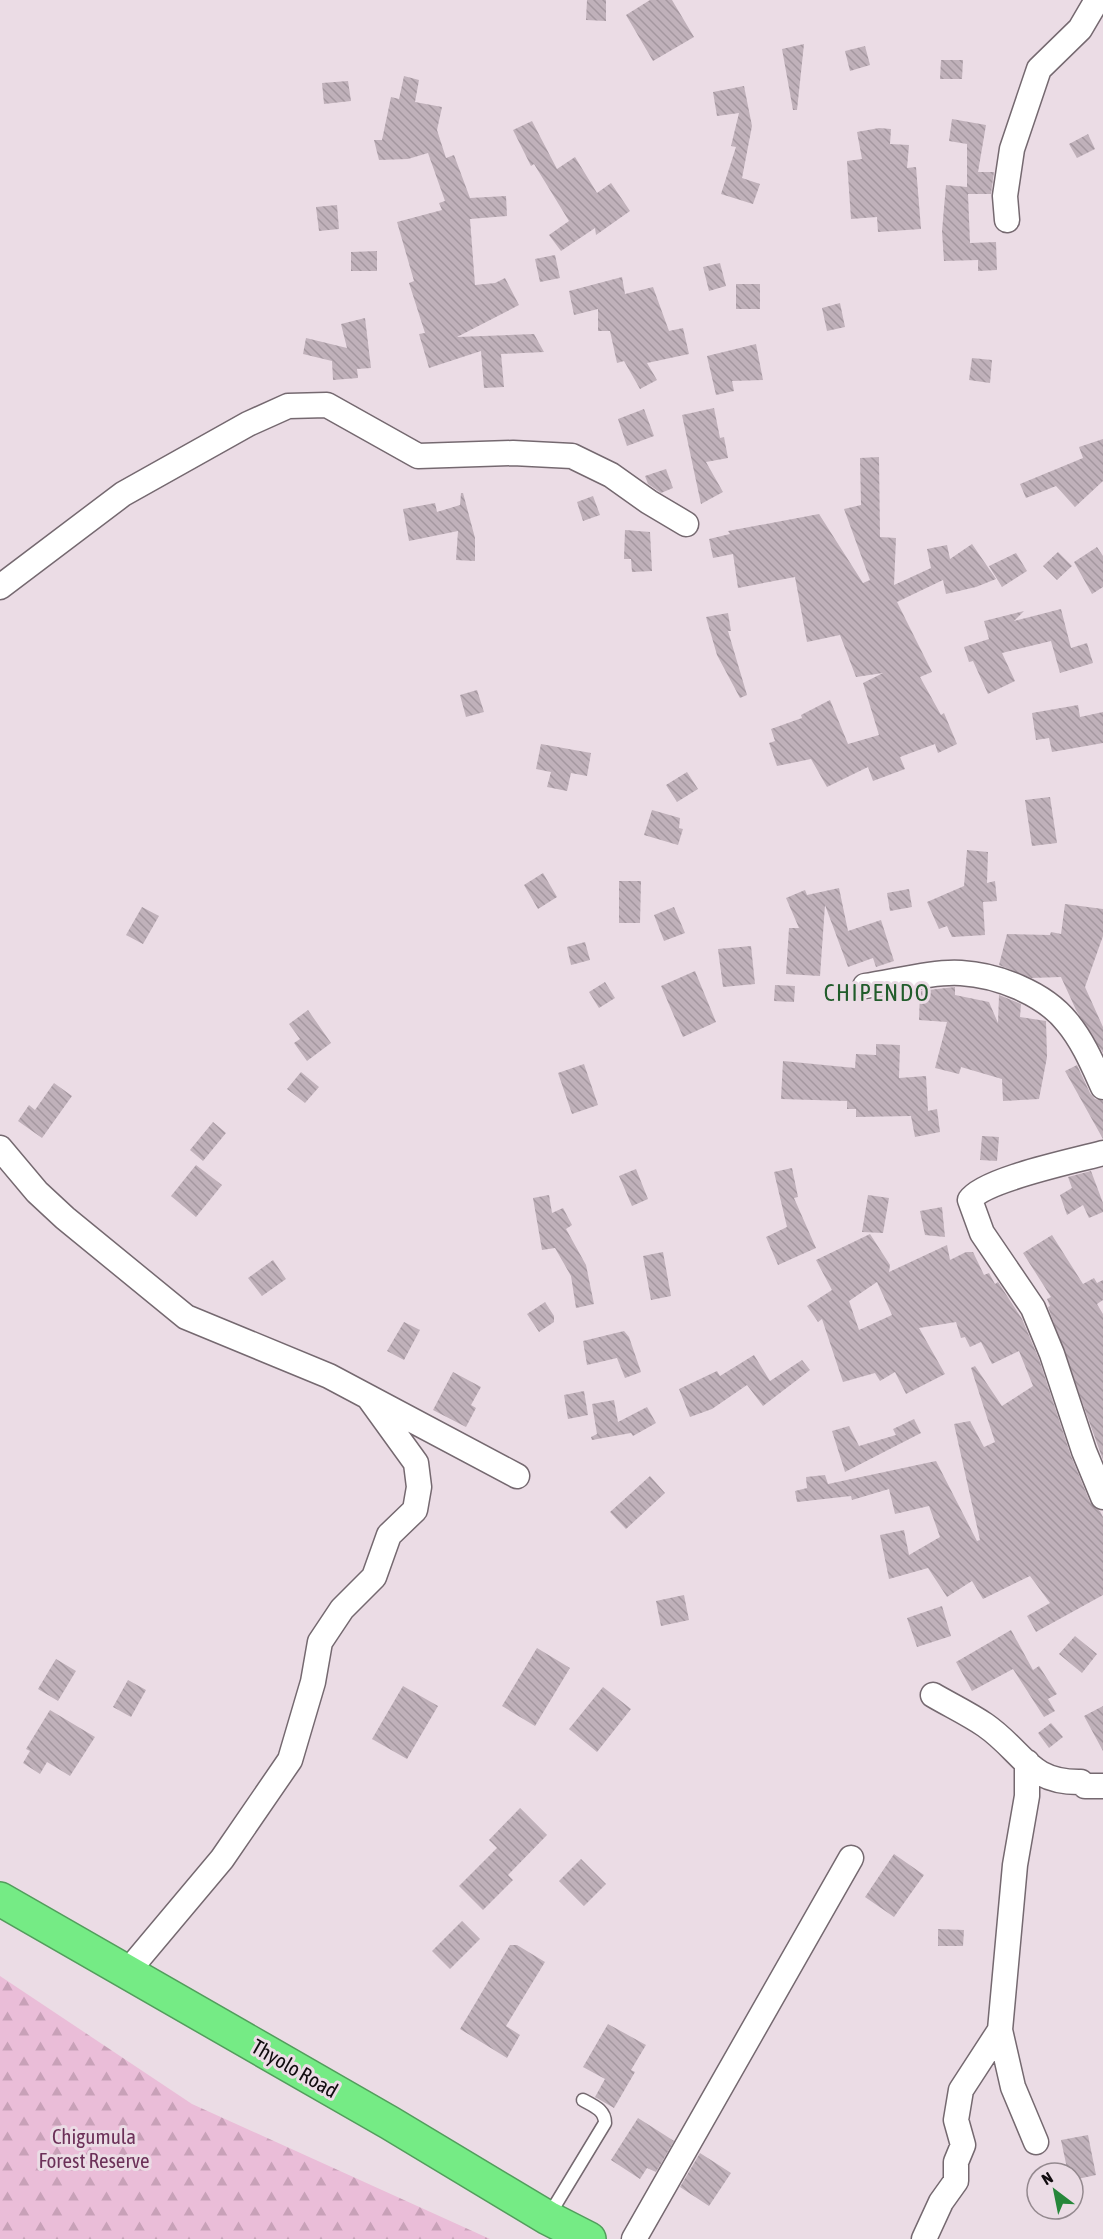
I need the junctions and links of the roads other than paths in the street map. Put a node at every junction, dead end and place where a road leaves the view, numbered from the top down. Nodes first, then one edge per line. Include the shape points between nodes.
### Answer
1 (1097, 0) edge
2 (1007, 220) dead end
3 (686, 524) dead end
4 (0, 587) edge
5 (865, 986) dead end
6 (1103, 1087) edge
7 (0, 1148) edge
8 (1103, 1154) edge
9 (369, 1398) junction
10 (517, 1476) dead end
11 (1103, 1497) edge
12 (933, 1695) dead end
13 (1027, 1762) junction
14 (1103, 1786) edge
15 (851, 1858) dead end
16 (0, 1899) edge
17 (128, 1971) junction
18 (1000, 2030) junction
19 (583, 2100) dead end
20 (1036, 2142) dead end
21 (548, 2218) junction
22 (589, 2239) edge
23 (634, 2239) edge
24 (924, 2239) edge

1 - 2 street via 1080,28 1039,69 1012,149 1005,196
3 - 4 street via 611,475 572,456 418,456 327,405 288,406 123,494
5 - 6 street via 959,973 1006,982 1046,1002 1067,1021
7 - 9 street via 65,1218 186,1317 329,1376
8 - 11 street via 1016,1177 981,1190 970,1200 982,1233 1033,1308
9 - 10 street
9 - 17 street via 416,1463 419,1487 415,1510 390,1535 374,1577 342,1609 320,1642 313,1682 290,1760 222,1859
12 - 13 street via 987,1726
13 - 14 street via 1041,1776
13 - 18 street via 1027,1796 1015,1865
15 - 23 street
16 - 17 highway, Thyolo Road
17 - 21 highway, Thyolo Road
18 - 20 street via 1013,2087
18 - 24 street via 961,2090 956,2120 963,2145 956,2162 956,2181
19 - 21 lane via 601,2110 605,2123
21 - 22 highway, Thyolo Road

